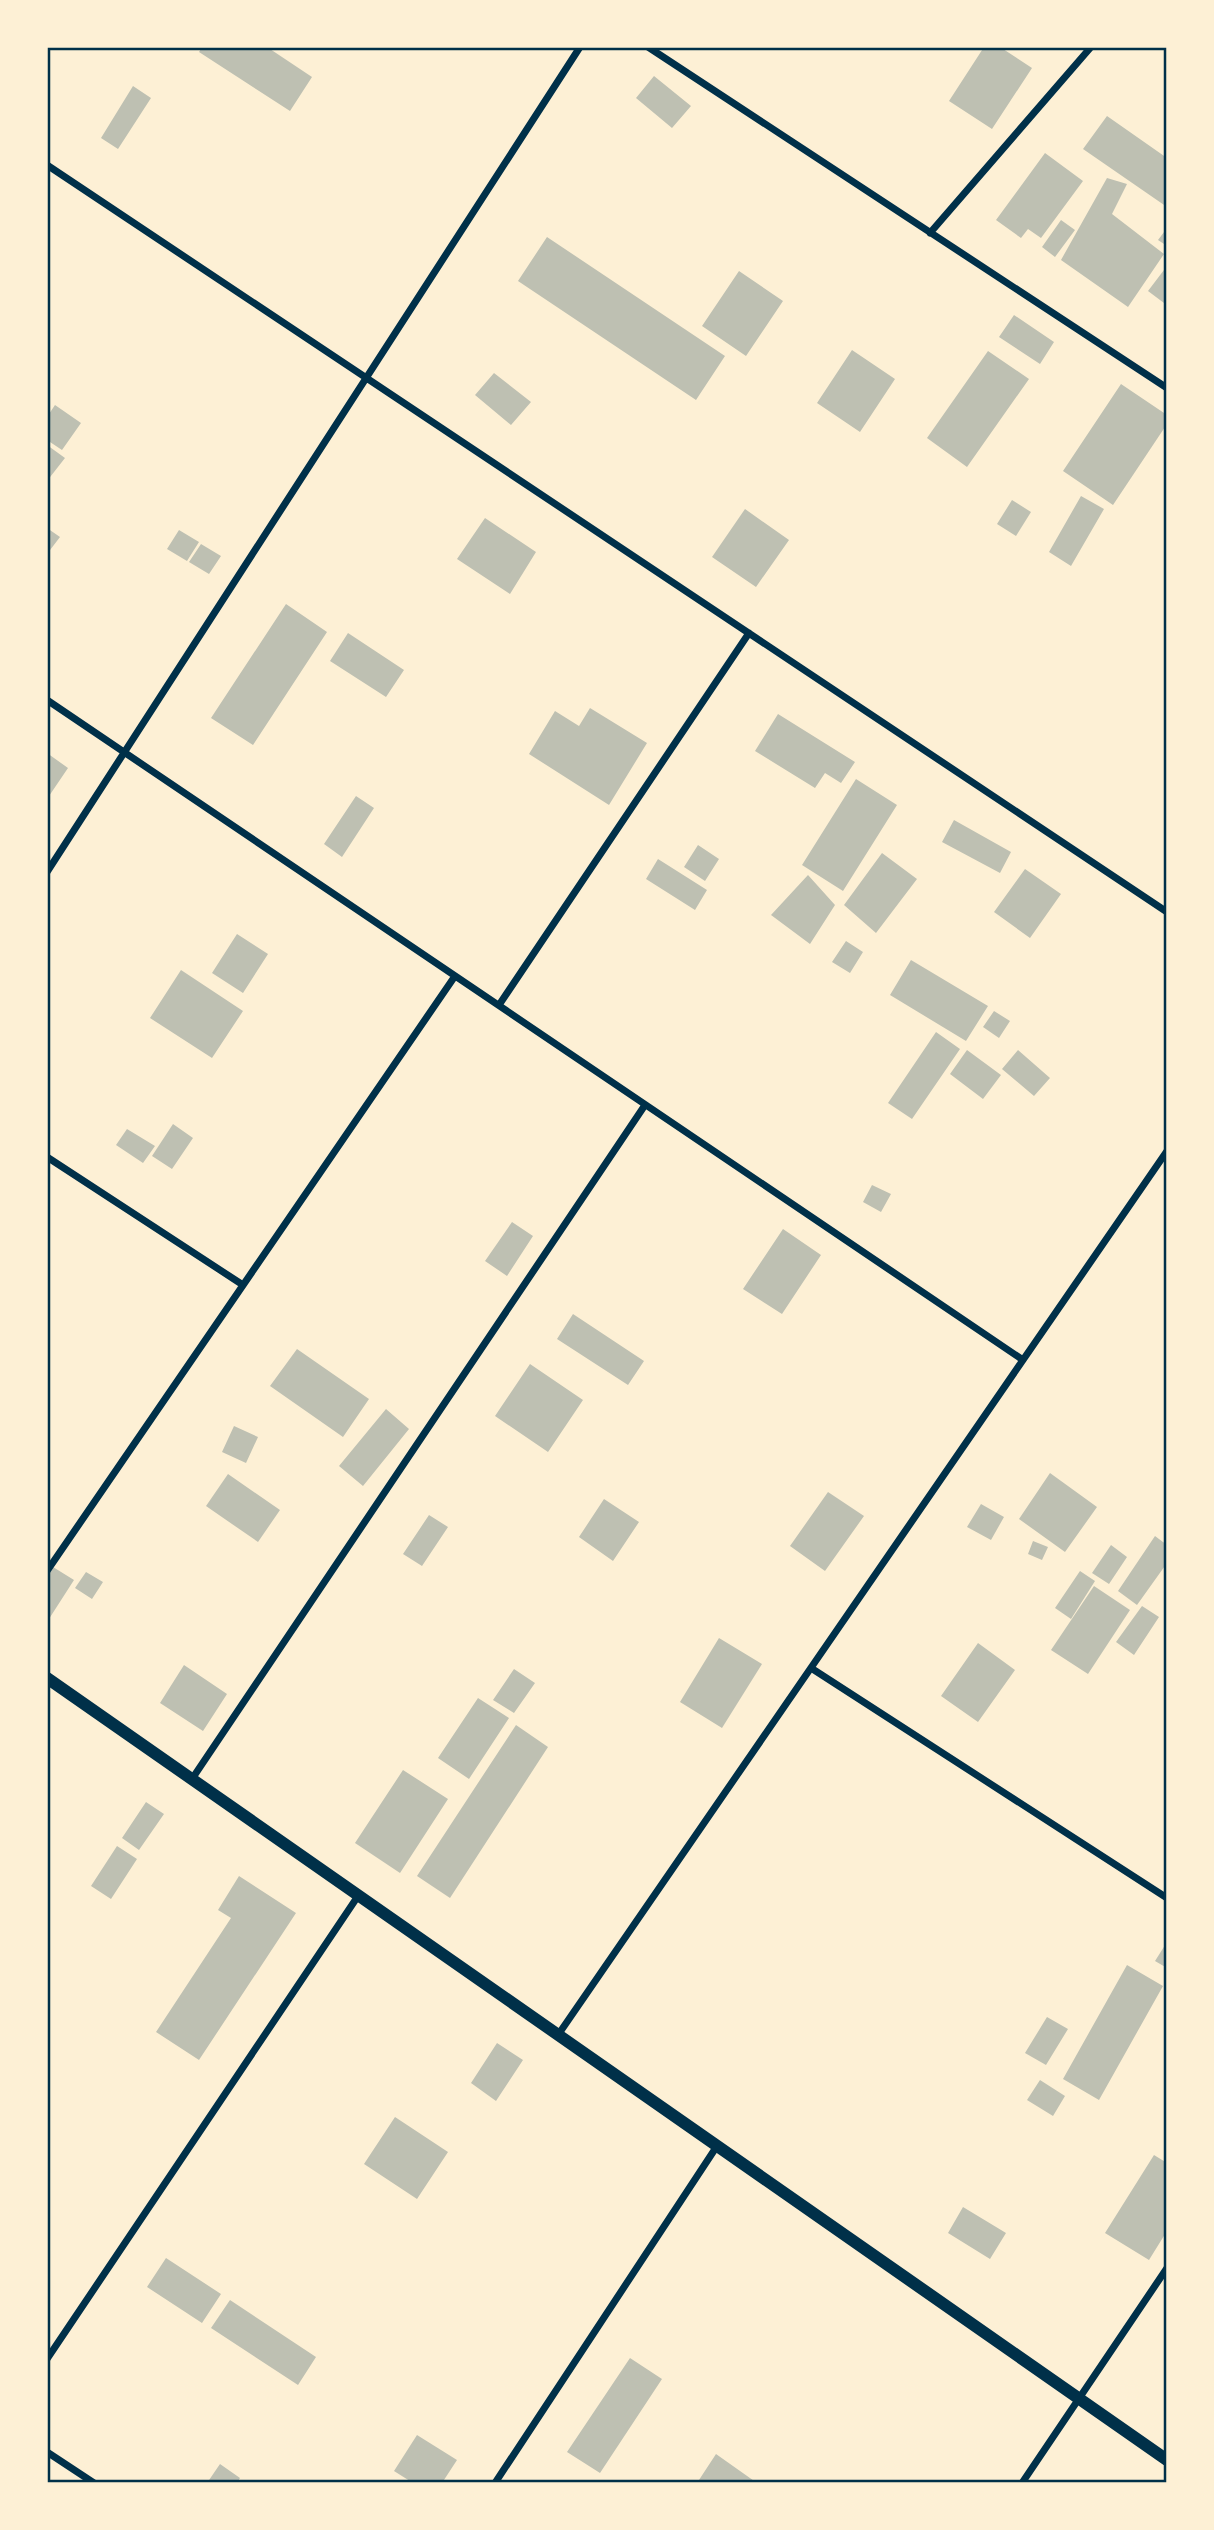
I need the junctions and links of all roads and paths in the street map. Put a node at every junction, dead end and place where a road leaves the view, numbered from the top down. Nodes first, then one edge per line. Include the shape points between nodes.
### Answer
1 (580, 47) edge
2 (648, 47) edge
3 (1091, 47) edge
4 (47, 165) edge
5 (930, 233) junction
6 (366, 378) junction
7 (1167, 388) edge
8 (749, 633) junction
9 (47, 700) edge
10 (124, 753) junction
11 (47, 872) edge
12 (1167, 912) edge
13 (454, 976) junction
14 (499, 1005) junction
15 (645, 1105) junction
16 (1167, 1151) edge
17 (47, 1157) edge
18 (243, 1285) junction
19 (1023, 1360) junction
20 (47, 1571) edge
21 (811, 1668) junction
22 (47, 1678) edge
23 (192, 1779) junction
24 (358, 1896) junction
25 (1167, 1898) edge
26 (558, 2035) junction
27 (717, 2146) junction
28 (1167, 2267) edge
29 (47, 2359) edge
30 (1079, 2399) junction
31 (47, 2452) edge
32 (1167, 2460) edge
33 (94, 2483) edge
34 (495, 2483) edge
35 (1022, 2483) edge

1 - 6 street
2 - 5 street
3 - 5 street
4 - 6 street
5 - 7 street
6 - 8 street
6 - 10 street
8 - 12 street
8 - 14 street
9 - 10 street
10 - 11 street
10 - 13 street
13 - 14 street
13 - 18 street
14 - 15 street
15 - 19 street
15 - 23 street
16 - 19 street
17 - 18 street
18 - 20 street
19 - 21 street
21 - 25 street
21 - 26 street
22 - 23 street
23 - 24 street
24 - 26 street
24 - 29 street
26 - 27 street
27 - 30 street
27 - 34 street
28 - 30 street
30 - 32 street
30 - 35 street
31 - 33 street

